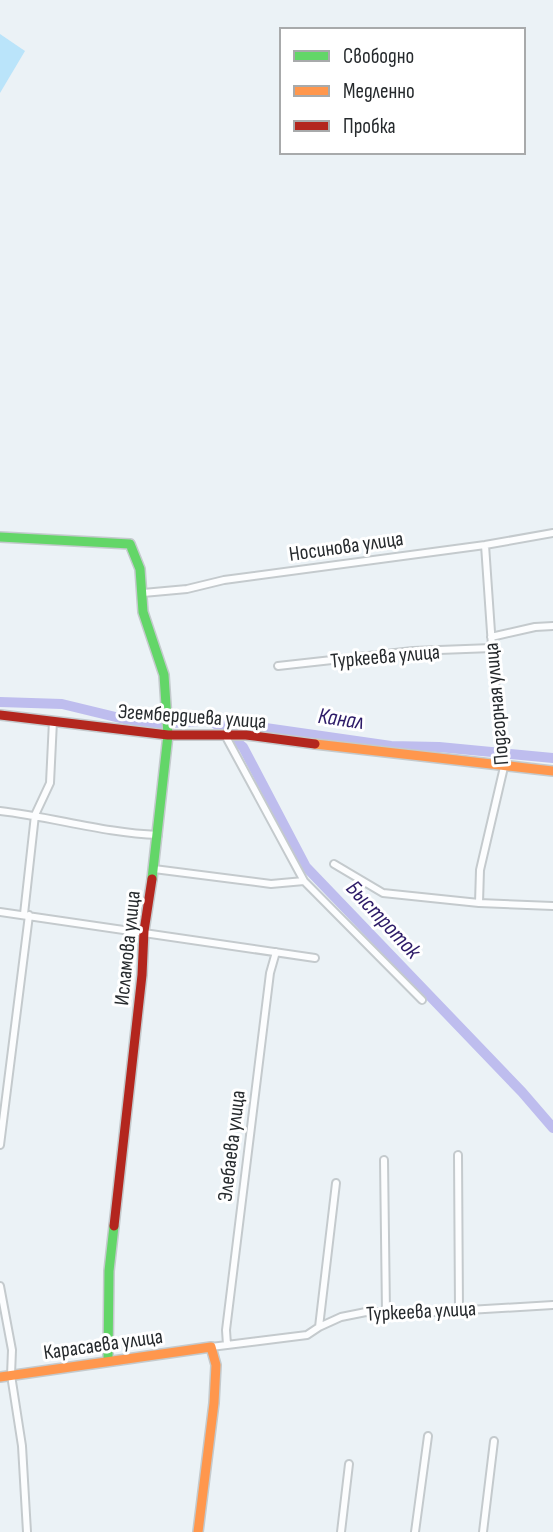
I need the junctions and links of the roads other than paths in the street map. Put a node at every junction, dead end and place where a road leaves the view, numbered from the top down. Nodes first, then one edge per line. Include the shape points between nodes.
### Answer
1 (553, 533) edge
2 (0, 537) edge
3 (485, 545) junction
4 (143, 593) junction
5 (553, 626) edge
6 (491, 637) junction
7 (492, 648) junction
8 (278, 666) dead end
9 (0, 715) edge
10 (53, 721) junction
11 (168, 735) junction
12 (225, 735) junction
13 (504, 768) junction
14 (553, 771) edge
15 (0, 811) edge
16 (35, 815) junction
17 (158, 835) junction
18 (334, 864) dead end
19 (154, 869) junction
20 (304, 881) junction
21 (479, 903) junction
22 (553, 906) edge
23 (0, 912) edge
24 (26, 915) junction
25 (144, 931) junction
26 (275, 952) junction
27 (315, 958) dead end
28 (422, 1000) dead end
29 (0, 1145) edge
30 (458, 1156) dead end
31 (384, 1160) dead end
32 (336, 1183) dead end
33 (0, 1286) edge
34 (553, 1306) edge
35 (459, 1310) junction
36 (386, 1312) junction
37 (319, 1327) junction
38 (227, 1345) junction
39 (211, 1347) junction
40 (108, 1360) junction
41 (11, 1375) junction
42 (0, 1377) edge
43 (428, 1436) dead end
44 (494, 1441) dead end
45 (349, 1464) dead end
46 (27, 1532) edge
47 (198, 1532) edge
48 (341, 1532) edge
49 (415, 1532) edge
50 (483, 1532) edge

1 - 3 street, Носинова улица
2 - 4 street, Исламова улица via 130,544
3 - 4 street, Носинова улица
3 - 6 street, Подгорная улица
4 - 11 street, Исламова улица via 144,612 164,675
5 - 6 street
6 - 7 street, Подгорная улица
7 - 8 street, Туркеева улица
7 - 13 street, Подгорная улица
9 - 10 street, Эгембердиева улица
10 - 11 street, Эгембердиева улица
10 - 16 street via 50,783
11 - 12 street, Эгембердиева улица
11 - 17 street, Исламова улица
12 - 13 street, Эгембердиева улица
12 - 20 street
13 - 14 street, Эгембердиева улица
13 - 21 street, Подгорная улица via 480,870
15 - 16 street
16 - 17 street via 84,827
16 - 24 street
17 - 19 street, Исламова улица
18 - 21 street via 383,893
19 - 20 street via 271,884
19 - 25 street, Исламова улица
20 - 28 street
21 - 22 street
23 - 24 street
24 - 25 street
24 - 29 street
25 - 26 street
25 - 40 street, Исламова улица via 109,1271
26 - 27 street
26 - 38 street, Элебаева улица
30 - 35 street
31 - 36 street
32 - 37 street
33 - 41 street via 12,1350
34 - 35 street, Туркеева улица
35 - 36 street, Туркеева улица
36 - 37 street, Туркеева улица via 341,1317
37 - 38 street, Туркеева улица via 307,1335
38 - 39 street, Туркеева улица
39 - 40 street, Карасаева улица
39 - 47 street via 216,1365 214,1403
40 - 41 street, Карасаева улица
41 - 42 street, Карасаева улица
41 - 46 street via 22,1446
43 - 49 street
44 - 50 street
45 - 48 street

